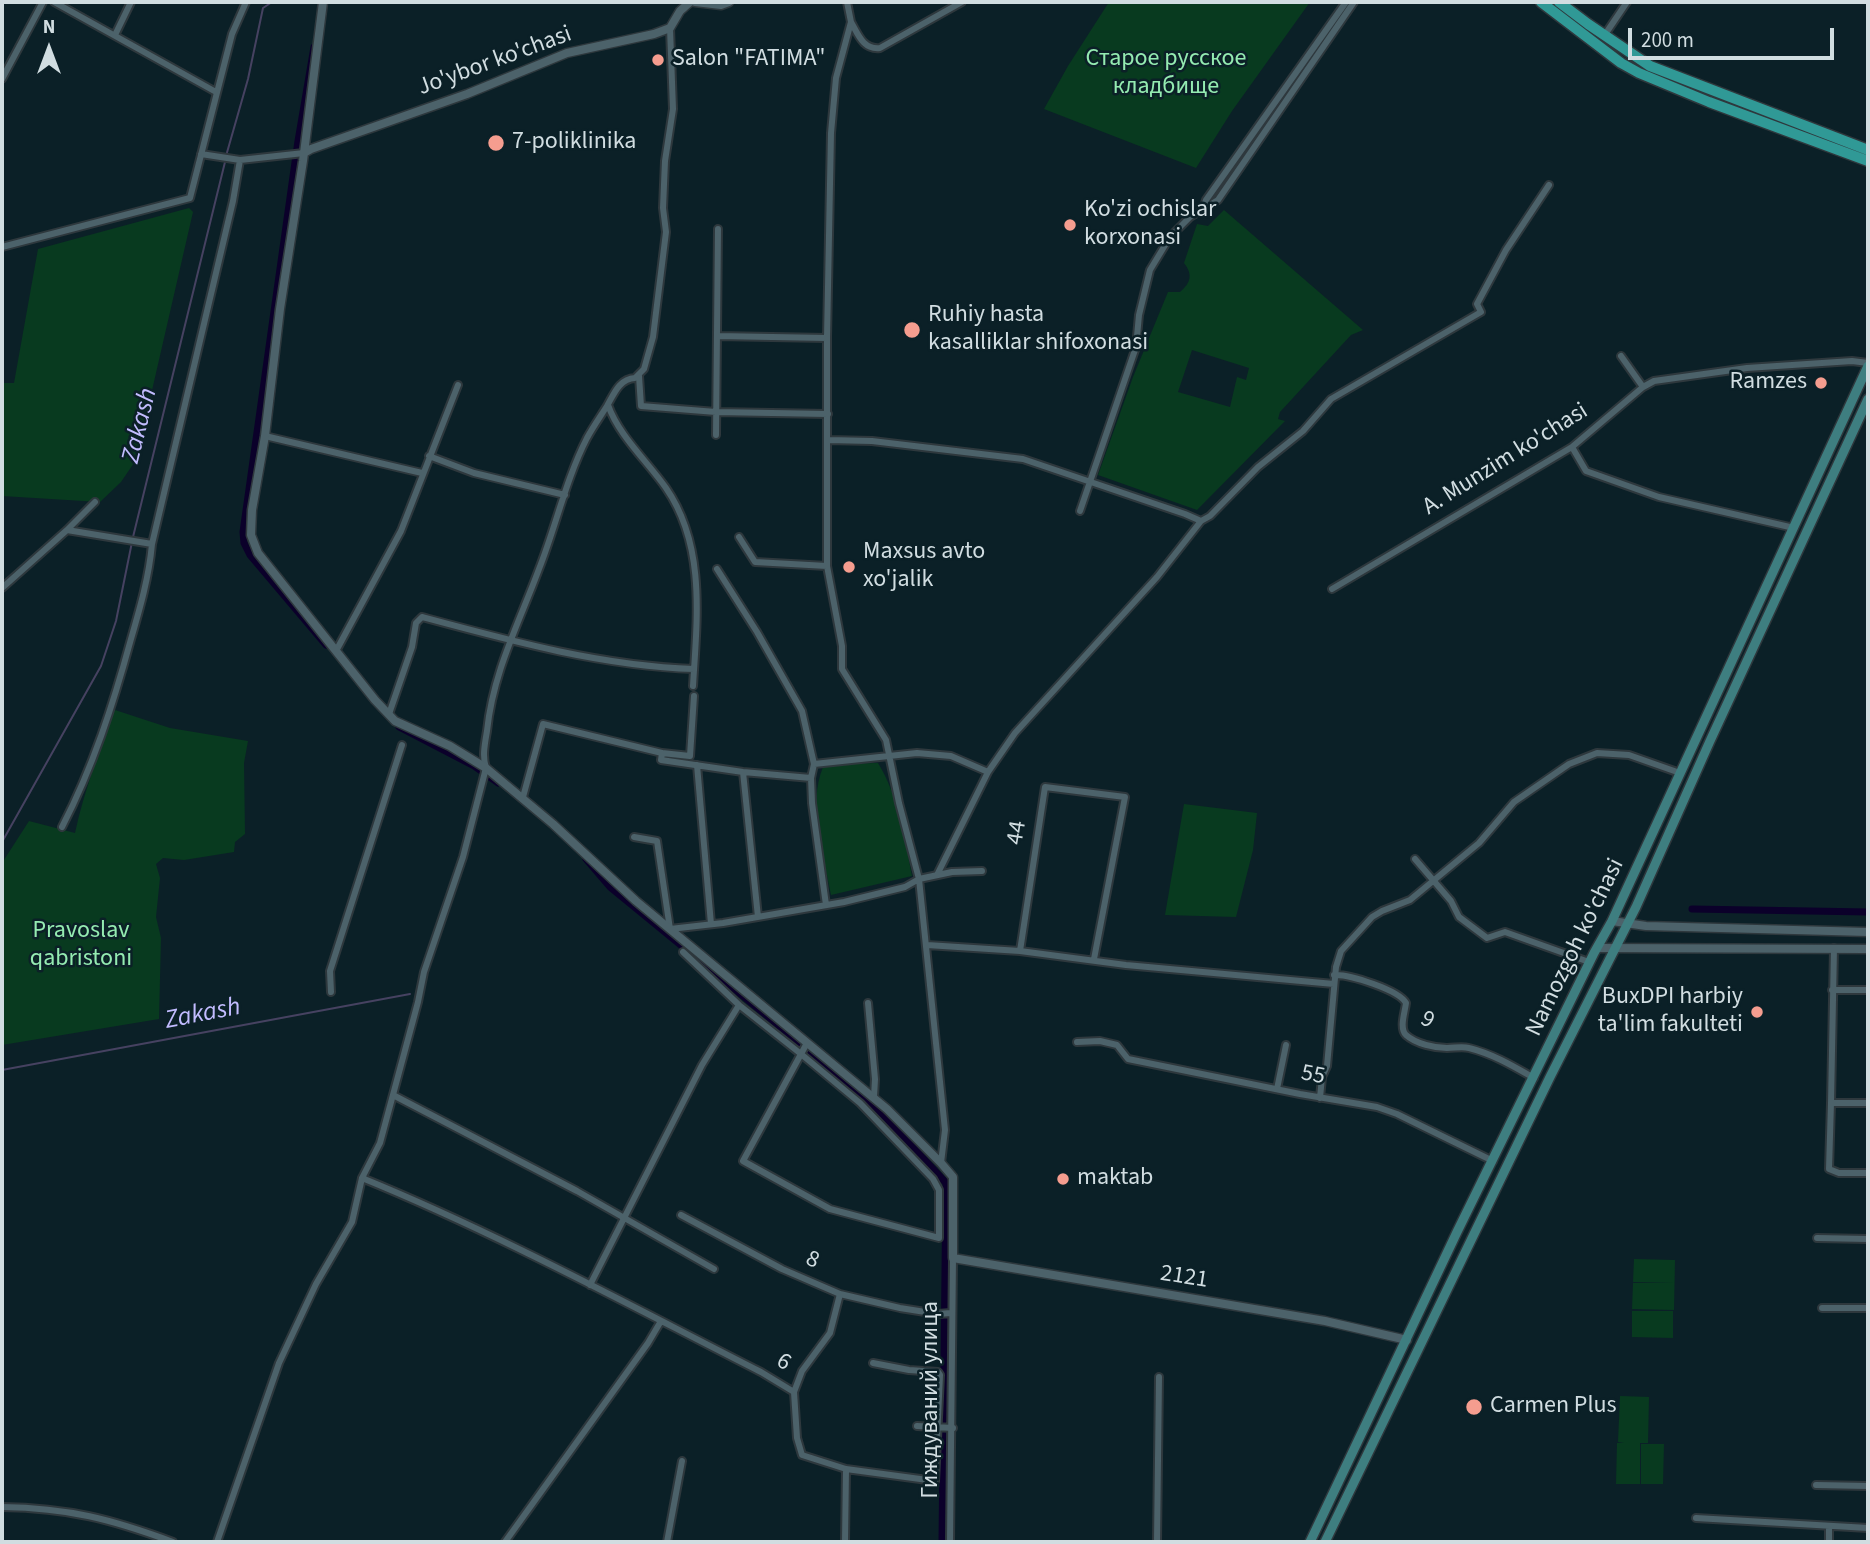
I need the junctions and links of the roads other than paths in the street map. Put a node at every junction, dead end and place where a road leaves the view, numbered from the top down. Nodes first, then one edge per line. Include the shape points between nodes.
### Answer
1 (43, 2) edge
2 (54, 2) edge
3 (131, 2) edge
4 (246, 2) edge
5 (323, 2) edge
6 (690, 2) edge
7 (695, 2) edge
8 (729, 2) edge
9 (847, 2) edge
10 (962, 2) edge
11 (1346, 2) edge
12 (1354, 2) edge
13 (1541, 2) edge
14 (1559, 2) edge
15 (1627, 2) edge
16 (851, 22) junction
17 (670, 28) junction
18 (115, 35) junction
19 (1605, 36) junction
20 (2, 79) edge
21 (216, 92) junction
22 (1868, 150) edge
23 (201, 154) junction
24 (302, 154) junction
25 (240, 160) junction
26 (1868, 162) edge
27 (1549, 185) dead end
28 (1203, 209) junction
29 (718, 229) dead end
30 (2, 247) edge
31 (717, 336) junction
32 (827, 338) junction
33 (1620, 356) dead end
34 (1868, 365) edge
35 (639, 376) junction
36 (458, 384) dead end
37 (1643, 387) junction
38 (1868, 399) edge
39 (608, 405) junction
40 (716, 412) junction
41 (828, 414) junction
42 (716, 435) dead end
43 (265, 436) junction
44 (828, 440) junction
45 (1572, 447) junction
46 (429, 456) junction
47 (422, 473) junction
48 (1089, 480) junction
49 (565, 495) junction
50 (95, 502) dead end
51 (1080, 511) dead end
52 (1200, 521) junction
53 (1794, 528) junction
54 (67, 530) junction
55 (739, 537) dead end
56 (1789, 539) junction
57 (152, 544) junction
58 (1799, 550) junction
59 (827, 566) junction
60 (717, 569) dead end
61 (2, 588) edge
62 (1332, 589) dead end
63 (509, 640) junction
64 (336, 652) junction
65 (694, 669) junction
66 (694, 686) dead end
67 (694, 696) dead end
68 (389, 714) junction
69 (402, 745) dead end
70 (662, 753) junction
71 (889, 755) junction
72 (814, 764) junction
73 (697, 765) junction
74 (486, 769) junction
75 (743, 772) junction
76 (988, 772) junction
77 (1680, 773) junction
78 (811, 778) junction
79 (523, 797) junction
80 (62, 827) dead end
81 (634, 837) dead end
82 (1415, 859) dead end
83 (982, 872) dead end
84 (937, 875) junction
85 (919, 879) junction
86 (1435, 880) junction
87 (826, 905) junction
88 (758, 917) junction
89 (1612, 921) junction
90 (1628, 923) junction
91 (712, 924) junction
92 (670, 929) junction
93 (1868, 932) edge
94 (927, 945) junction
95 (1597, 948) junction
96 (1614, 948) junction
97 (1834, 948) junction
98 (1868, 949) edge
99 (1020, 951) junction
100 (683, 952) dead end
101 (1094, 959) junction
102 (1589, 962) junction
103 (1334, 975) junction
104 (1334, 985) junction
105 (1832, 990) junction
106 (1868, 990) edge
107 (331, 992) dead end
108 (868, 1003) dead end
109 (739, 1005) junction
110 (1077, 1042) dead end
111 (1286, 1045) dead end
112 (804, 1049) junction
113 (1534, 1078) junction
114 (1277, 1089) junction
115 (393, 1095) junction
116 (874, 1097) junction
117 (1320, 1098) junction
118 (1831, 1103) junction
119 (1868, 1103) edge
120 (1493, 1161) junction
121 (942, 1163) junction
122 (1868, 1173) edge
123 (362, 1178) junction
124 (681, 1215) dead end
125 (625, 1218) junction
126 (939, 1238) junction
127 (1816, 1238) dead end
128 (1868, 1239) edge
129 (952, 1244) junction
130 (953, 1258) junction
131 (714, 1269) dead end
132 (590, 1284) junction
133 (840, 1294) junction
134 (1822, 1308) dead end
135 (1868, 1308) edge
136 (951, 1313) junction
137 (661, 1321) junction
138 (1407, 1340) junction
139 (873, 1363) dead end
140 (1159, 1377) dead end
141 (794, 1392) junction
142 (917, 1426) dead end
143 (941, 1428) junction
144 (952, 1428) junction
145 (682, 1461) dead end
146 (846, 1469) junction
147 (1816, 1485) dead end
148 (1868, 1486) edge
149 (2, 1507) edge
150 (1696, 1518) dead end
151 (1829, 1527) junction
152 (1868, 1528) edge
153 (173, 1542) edge
154 (217, 1542) edge
155 (505, 1542) edge
156 (667, 1542) edge
157 (845, 1542) edge
158 (950, 1542) edge
159 (1157, 1542) edge
160 (1310, 1542) edge
161 (1325, 1542) edge
162 (1829, 1542) edge

1 - 20 street
2 - 18 street
3 - 18 street
4 - 21 street
5 - 24 street
6 - 17 street
7 - 8 street
9 - 16 street
10 - 16 street via 880,48 864,44
11 - 28 street
12 - 28 street via 1217,200
13 - 26 main road via 1648,78
14 - 19 main road
15 - 19 street
16 - 32 street via 838,69 831,133
17 - 24 street, Jo'ybor ko'chasi via 567,53
17 - 35 street via 673,109 665,161 666,232 653,337
18 - 21 street
19 - 22 main road via 1650,66
21 - 23 street
23 - 25 street
23 - 30 street via 190,198
24 - 25 street
24 - 43 street
25 - 57 street
27 - 52 street via 1477,304 1481,312 1331,399 1303,431
28 - 48 street via 1170,237 1150,270 1136,346
29 - 31 street
31 - 32 street
31 - 40 street
32 - 41 street
33 - 37 street
34 - 37 street, A. Munzim ko'chasi via 1852,361 1747,368 1654,381
34 - 53 main road, Namozgoh ko'chasi
35 - 39 street via 620,384
35 - 40 street via 641,406
36 - 46 street
37 - 45 street, A. Munzim ko'chasi
38 - 58 main road, Namozgoh ko'chasi
39 - 49 street via 587,437
39 - 65 street via 613,420 668,491 688,536 696,574
40 - 41 street
40 - 42 street
41 - 44 street
43 - 47 street
43 - 64 street via 251,535 258,553
44 - 48 street via 1023,459
44 - 59 street
45 - 53 street via 1586,471 1659,497
45 - 62 street, A. Munzim ko'chasi
46 - 47 street
46 - 49 street via 474,473
47 - 64 street via 401,531
48 - 51 street
48 - 52 street
49 - 63 street
50 - 54 street
52 - 76 street via 1157,577 1016,733
53 - 56 main road, Namozgoh ko'chasi
54 - 57 street
54 - 61 street
55 - 59 street via 755,562
56 - 58 main road
56 - 77 main road, Namozgoh ko'chasi
57 - 80 street via 147,581 103,734
58 - 90 main road, Namozgoh ko'chasi
59 - 71 street via 842,669 886,740
60 - 72 street via 802,711
63 - 65 street via 616,662
63 - 68 street via 422,617 416,623
63 - 74 street via 488,720
64 - 68 street
65 - 66 street
67 - 70 street via 690,756
68 - 74 street
69 - 107 street via 330,971
70 - 73 street via 661,760
70 - 79 street via 543,724
71 - 72 street
71 - 76 street via 951,756
71 - 85 street
72 - 78 street
73 - 75 street
73 - 91 street
74 - 79 street
74 - 115 street via 463,857 424,972
75 - 78 street
75 - 88 street
76 - 84 street
77 - 86 street via 1629,755 1597,753 1576,760 1514,803 1479,843
77 - 89 main road, Namozgoh ko'chasi
78 - 87 street
79 - 92 street
81 - 92 street via 657,841
82 - 86 street
83 - 84 street
84 - 85 street
85 - 87 street via 905,887
85 - 94 street
86 - 102 street via 1459,917 1487,938 1505,932
86 - 103 street via 1410,900 1372,918 1341,951
87 - 88 street
88 - 91 street
89 - 90 street
89 - 95 main road, Namozgoh ko'chasi
90 - 93 street
90 - 96 main road, Namozgoh ko'chasi
91 - 92 street
92 - 112 street
94 - 99 street
94 - 121 street via 945,1130
95 - 96 street
95 - 102 main road, Namozgoh ko'chasi
96 - 97 street
96 - 161 main road, Namozgoh ko'chasi
97 - 98 street
97 - 105 street
99 - 101 street
99 - 101 street, 44 via 1045,787 1125,797
100 - 109 street
101 - 104 street
102 - 113 main road, Namozgoh ko'chasi
103 - 104 street
103 - 113 street, 9 via 1368,982 1402,997 1406,1035 1430,1046 1474,1049
104 - 117 street
105 - 106 street
105 - 118 street
108 - 116 street
109 - 112 street
109 - 125 street via 702,1065
110 - 114 street, 55 via 1109,1043 1117,1045 1128,1059
111 - 114 street
112 - 116 street
112 - 126 street via 933,1179 939,1190
112 - 126 street via 743,1161 830,1209
113 - 120 main road, Namozgoh ko'chasi
114 - 117 street, 55
115 - 123 street via 380,1143
115 - 125 street
116 - 121 street
117 - 120 street, 55 via 1358,1102 1396,1114
118 - 119 street
118 - 122 street via 1829,1170
120 - 138 main road, Namozgoh ko'chasi
121 - 129 street via 953,1177
123 - 132 street, 6
123 - 154 street via 352,1222 279,1363
124 - 133 street, 8
125 - 131 street
125 - 132 street
126 - 129 street
127 - 128 street
129 - 130 street
130 - 136 street, Гиждуваний улица
130 - 138 street, 2121 via 1325,1321
132 - 137 street, 6
133 - 136 street, 8
133 - 141 street via 830,1333 802,1371
134 - 135 street
136 - 144 street, Гиждуваний улица
137 - 141 street, 6
137 - 155 street
138 - 160 main road, Namozgoh ko'chasi
139 - 143 street via 938,1372
140 - 159 street
141 - 146 street, 6 via 802,1455
142 - 143 street
143 - 144 street
143 - 146 street, 6 via 935,1481
144 - 158 street, Гиждуваний улица
145 - 156 street
146 - 157 street
147 - 148 street
149 - 153 street via 84,1514
150 - 151 street
151 - 152 street
151 - 162 street

